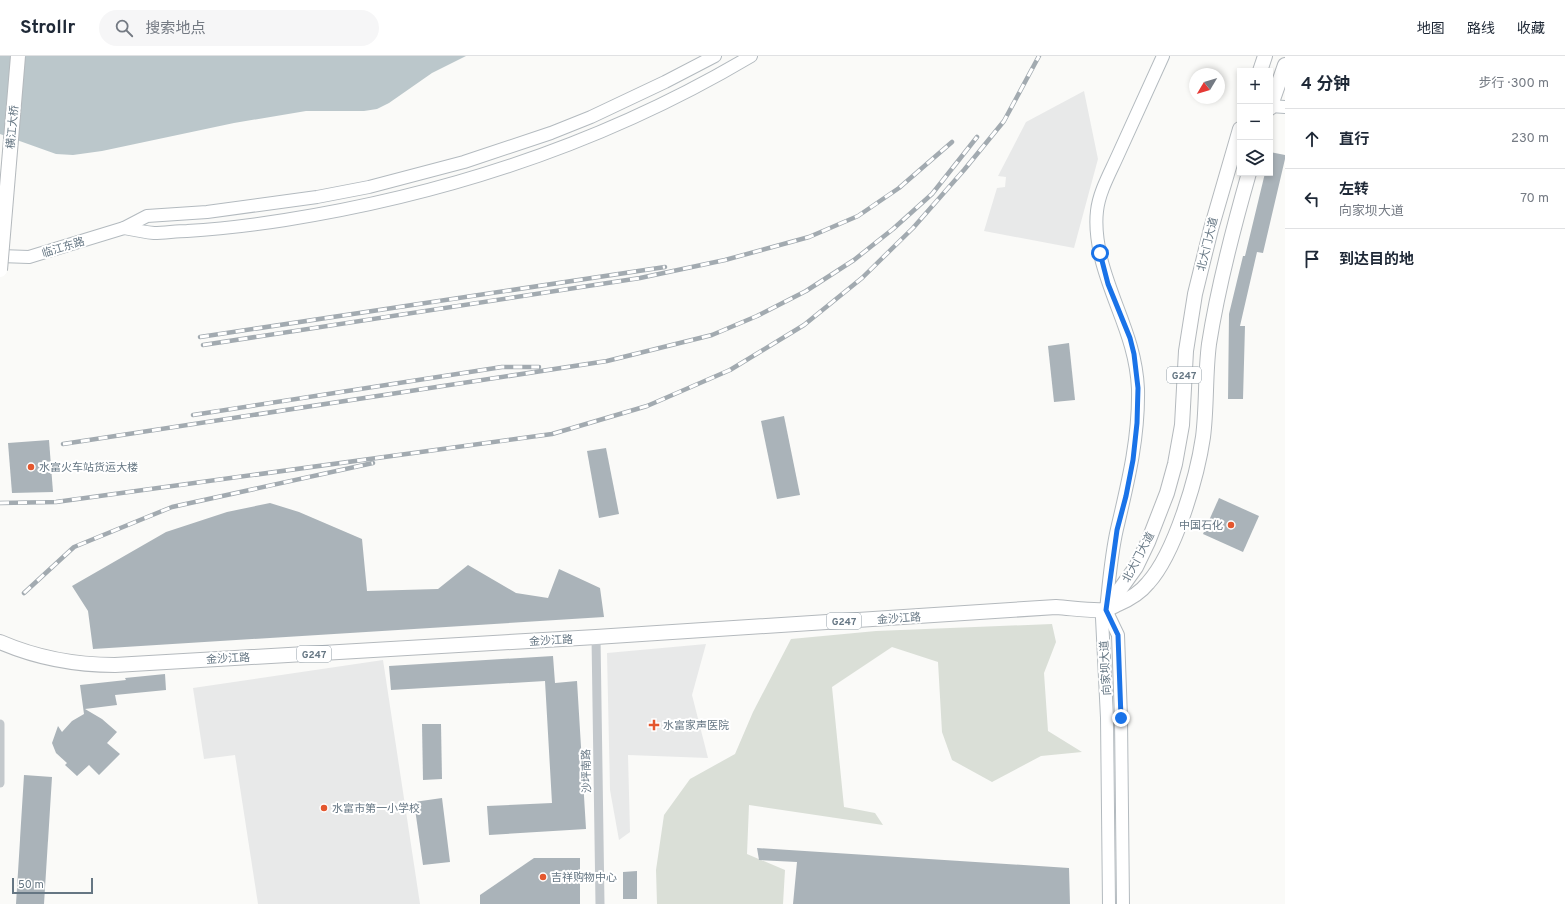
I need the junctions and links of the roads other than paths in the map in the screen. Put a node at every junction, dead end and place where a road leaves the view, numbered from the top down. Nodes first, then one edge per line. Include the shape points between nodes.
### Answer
1 (18, 56) edge
2 (715, 56) edge
3 (751, 56) edge
4 (1162, 56) edge
5 (1265, 56) edge
6 (1285, 66) edge
7 (1261, 68) edge
8 (1271, 104) edge
9 (1273, 106) edge
10 (1285, 107) edge
11 (1237, 139) edge
12 (1248, 176) edge
13 (124, 228) junction
14 (0, 256) edge
15 (0, 270) edge
16 (1106, 610) junction
17 (596, 638) junction
18 (0, 642) edge
19 (0, 724) edge
20 (0, 783) edge
21 (600, 904) edge
22 (1109, 904) edge
23 (1123, 904) edge

1 - 15 highway, 横江大桥, bridge
2 - 13 main road, 临江东路 via 591,117 464,162 317,197 221,210 147,216
3 - 13 main road via 673,98 598,133 515,165 422,192 365,206 266,223 153,233
4 - 16 main road via 1109,175 1097,212 1097,237 1101,258 1108,284 1130,338 1138,388 1134,454 1117,530
5 - 7 highway
6 - 8 highway
9 - 10 main road
11 - 16 highway, 北大门大道 / G247 via 1212,222 1195,294 1186,351 1182,425 1167,493 1148,542 1130,576
12 - 16 highway, 北大门大道 / G247 via 1217,299 1207,359 1203,438 1187,500 1168,551 1155,575 1134,595
13 - 14 main road, 临江东路 via 29,257
16 - 17 highway, 金沙江路 / G247 via 1056,607
16 - 22 main road, 向家坝大道 via 1102,618 1107,725
16 - 23 main road, 向家坝大道 via 1118,635
17 - 18 highway, 金沙江路 / G247 via 109,665 54,659
17 - 21 street, 沙坪南路
19 - 20 street

